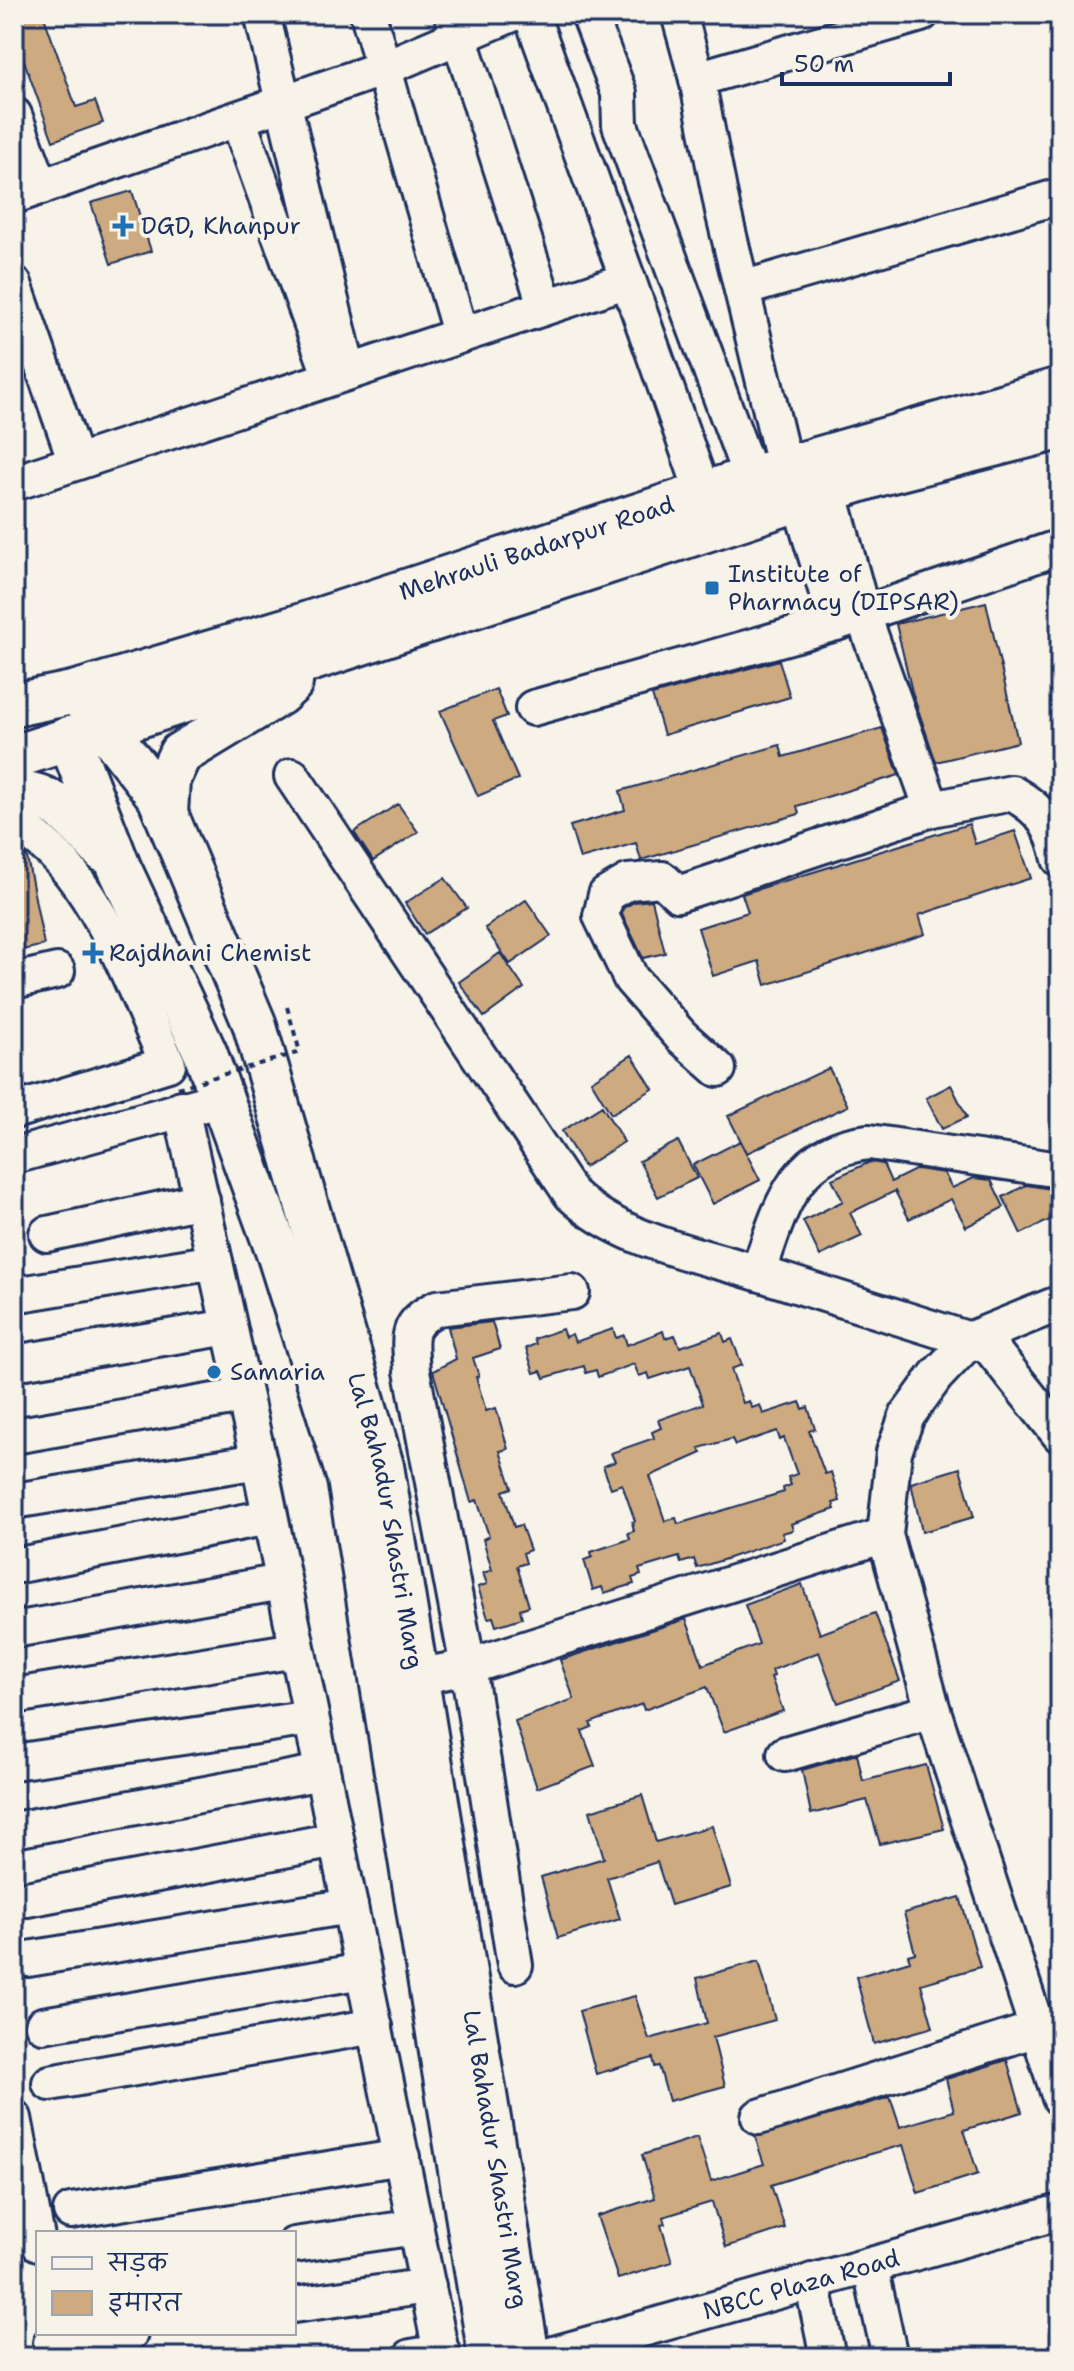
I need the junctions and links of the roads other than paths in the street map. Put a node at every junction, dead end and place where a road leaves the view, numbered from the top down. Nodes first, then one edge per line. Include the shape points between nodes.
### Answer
1 (262, 14) edge
2 (368, 14) edge
3 (512, 14) edge
4 (531, 14) edge
5 (563, 14) edge
6 (589, 14) edge
7 (679, 14) edge
8 (921, 14) edge
9 (455, 26) edge
10 (384, 68) junction
11 (697, 79) junction
12 (284, 103) junction
13 (14, 115) edge
14 (238, 119) junction
15 (620, 125) junction
16 (28, 192) edge
17 (1060, 196) edge
18 (628, 280) junction
19 (14, 284) edge
20 (742, 289) junction
21 (545, 305) junction
22 (460, 333) junction
23 (339, 374) junction
24 (1060, 389) edge
25 (1060, 428) edge
26 (76, 462) junction
27 (14, 483) edge
28 (791, 484) junction
29 (703, 493) junction
30 (1060, 547) edge
31 (850, 619) junction
32 (307, 663) junction
33 (77, 692) junction
34 (14, 705) edge
35 (533, 708) dead end
36 (87, 733) junction
37 (14, 757) edge
38 (292, 776) dead end
39 (14, 792) edge
40 (932, 809) junction
41 (166, 813) junction
42 (14, 831) edge
43 (1060, 859) edge
44 (119, 867) junction
45 (57, 971) dead end
46 (14, 981) edge
47 (718, 1069) dead end
48 (179, 1098) junction
49 (222, 1100) junction
50 (14, 1111) edge
51 (14, 1156) edge
52 (1060, 1170) edge
53 (202, 1200) junction
54 (47, 1234) dead end
55 (215, 1262) junction
56 (758, 1273) junction
57 (572, 1292) dead end
58 (14, 1295) edge
59 (1060, 1303) edge
60 (229, 1327) junction
61 (971, 1339) junction
62 (14, 1363) edge
63 (243, 1396) junction
64 (1060, 1435) edge
65 (14, 1436) edge
66 (259, 1461) junction
67 (14, 1501) edge
68 (269, 1517) junction
69 (885, 1535) junction
70 (14, 1566) edge
71 (282, 1582) junction
72 (14, 1630) edge
73 (296, 1650) junction
74 (468, 1667) junction
75 (416, 1677) junction
76 (14, 1696) edge
77 (933, 1711) junction
78 (311, 1718) junction
79 (785, 1754) dead end
80 (14, 1762) edge
81 (322, 1772) junction
82 (14, 1830) edge
83 (336, 1840) junction
84 (27, 1899) dead end
85 (350, 1906) junction
86 (28, 1959) dead end
87 (515, 1965) dead end
88 (363, 1971) junction
89 (43, 2025) dead end
90 (375, 2026) junction
91 (1037, 2029) junction
92 (50, 2083) dead end
93 (1060, 2098) edge
94 (759, 2117) dead end
95 (14, 2118) edge
96 (402, 2157) junction
97 (71, 2211) dead end
98 (1060, 2212) edge
99 (416, 2227) junction
100 (29, 2234) edge
101 (296, 2245) edge
102 (870, 2266) junction
103 (812, 2281) junction
104 (428, 2286) junction
105 (296, 2305) edge
106 (116, 2335) edge
107 (51, 2344) edge
108 (432, 2355) edge
109 (490, 2357) edge
110 (528, 2357) edge
111 (543, 2357) edge
112 (828, 2357) edge
113 (890, 2357) edge

1 - 12 street
2 - 10 street
3 - 9 street
4 - 18 street
5 - 15 street via 597,102
6 - 15 street via 619,93
7 - 11 street
8 - 11 street
9 - 10 street
9 - 21 street
10 - 12 street
10 - 22 street
11 - 20 street
12 - 14 street
12 - 23 street
13 - 16 street
14 - 16 street
14 - 23 street
15 - 28 street
17 - 20 street
18 - 21 street
18 - 29 street
19 - 26 street
20 - 28 street
21 - 22 street
22 - 23 street
23 - 26 street
24 - 28 main road, Mehrauli Badarpur Road
25 - 28 main road, Mehrauli Badarpur Road
26 - 27 street
28 - 29 main road, Mehrauli Badarpur Road
28 - 31 street
28 - 32 main road, Mehrauli Badarpur Road
29 - 33 main road, Mehrauli Badarpur Road via 299,626
30 - 31 street
31 - 35 street
31 - 40 street
32 - 36 main road, Mehrauli Badarpur Road
32 - 41 main road via 279,694 180,754 168,780
33 - 34 main road, Mehrauli Badarpur Road
33 - 36 main road
36 - 37 main road, Mehrauli Badarpur Road
36 - 41 main road, Lal Bahadur Shastri Marg via 159,797
36 - 44 main road, Lal Bahadur Shastri Marg
38 - 56 street via 571,1194 617,1228
39 - 44 main road via 31,793 62,807
40 - 43 street via 1012,793 1044,816
40 - 47 street via 678,894 662,879 628,882 606,895 601,916 631,979
41 - 75 main road, Lal Bahadur Shastri Marg via 254,1023 377,1451
42 - 50 street via 23,829 45,844 86,895 168,1064
44 - 49 main road, Lal Bahadur Shastri Marg
45 - 46 street
48 - 49 street
48 - 51 street
48 - 53 street
49 - 109 main road, Lal Bahadur Shastri Marg via 279,1256 349,1479
52 - 56 street via 869,1142 842,1145 786,1192
53 - 54 street
53 - 55 street
55 - 58 street
55 - 60 street
56 - 61 street
57 - 74 street via 437,1308 418,1317 410,1334 412,1371
59 - 61 street
60 - 62 street
60 - 63 street
61 - 64 street via 989,1346
61 - 69 street via 907,1416 894,1452
63 - 65 street
63 - 66 street
66 - 67 street
66 - 68 street
68 - 70 street
68 - 71 street
69 - 74 street
69 - 77 street
71 - 72 street
71 - 73 street
73 - 76 street
73 - 78 street
74 - 75 street
74 - 87 street
75 - 110 main road, Lal Bahadur Shastri Marg
77 - 79 street
77 - 91 street
78 - 80 street
78 - 81 street
81 - 82 street
81 - 83 street
83 - 84 street
83 - 85 street
85 - 86 street
85 - 88 street
88 - 89 street
88 - 90 street
90 - 92 street
90 - 96 street
91 - 93 street
91 - 94 street
95 - 100 street
96 - 97 street
96 - 99 street
98 - 102 street, NBCC Plaza Road
99 - 101 street
99 - 104 street
102 - 103 street, NBCC Plaza Road
102 - 113 street
103 - 111 street, NBCC Plaza Road
103 - 112 street
104 - 105 street
104 - 108 street
106 - 107 street

